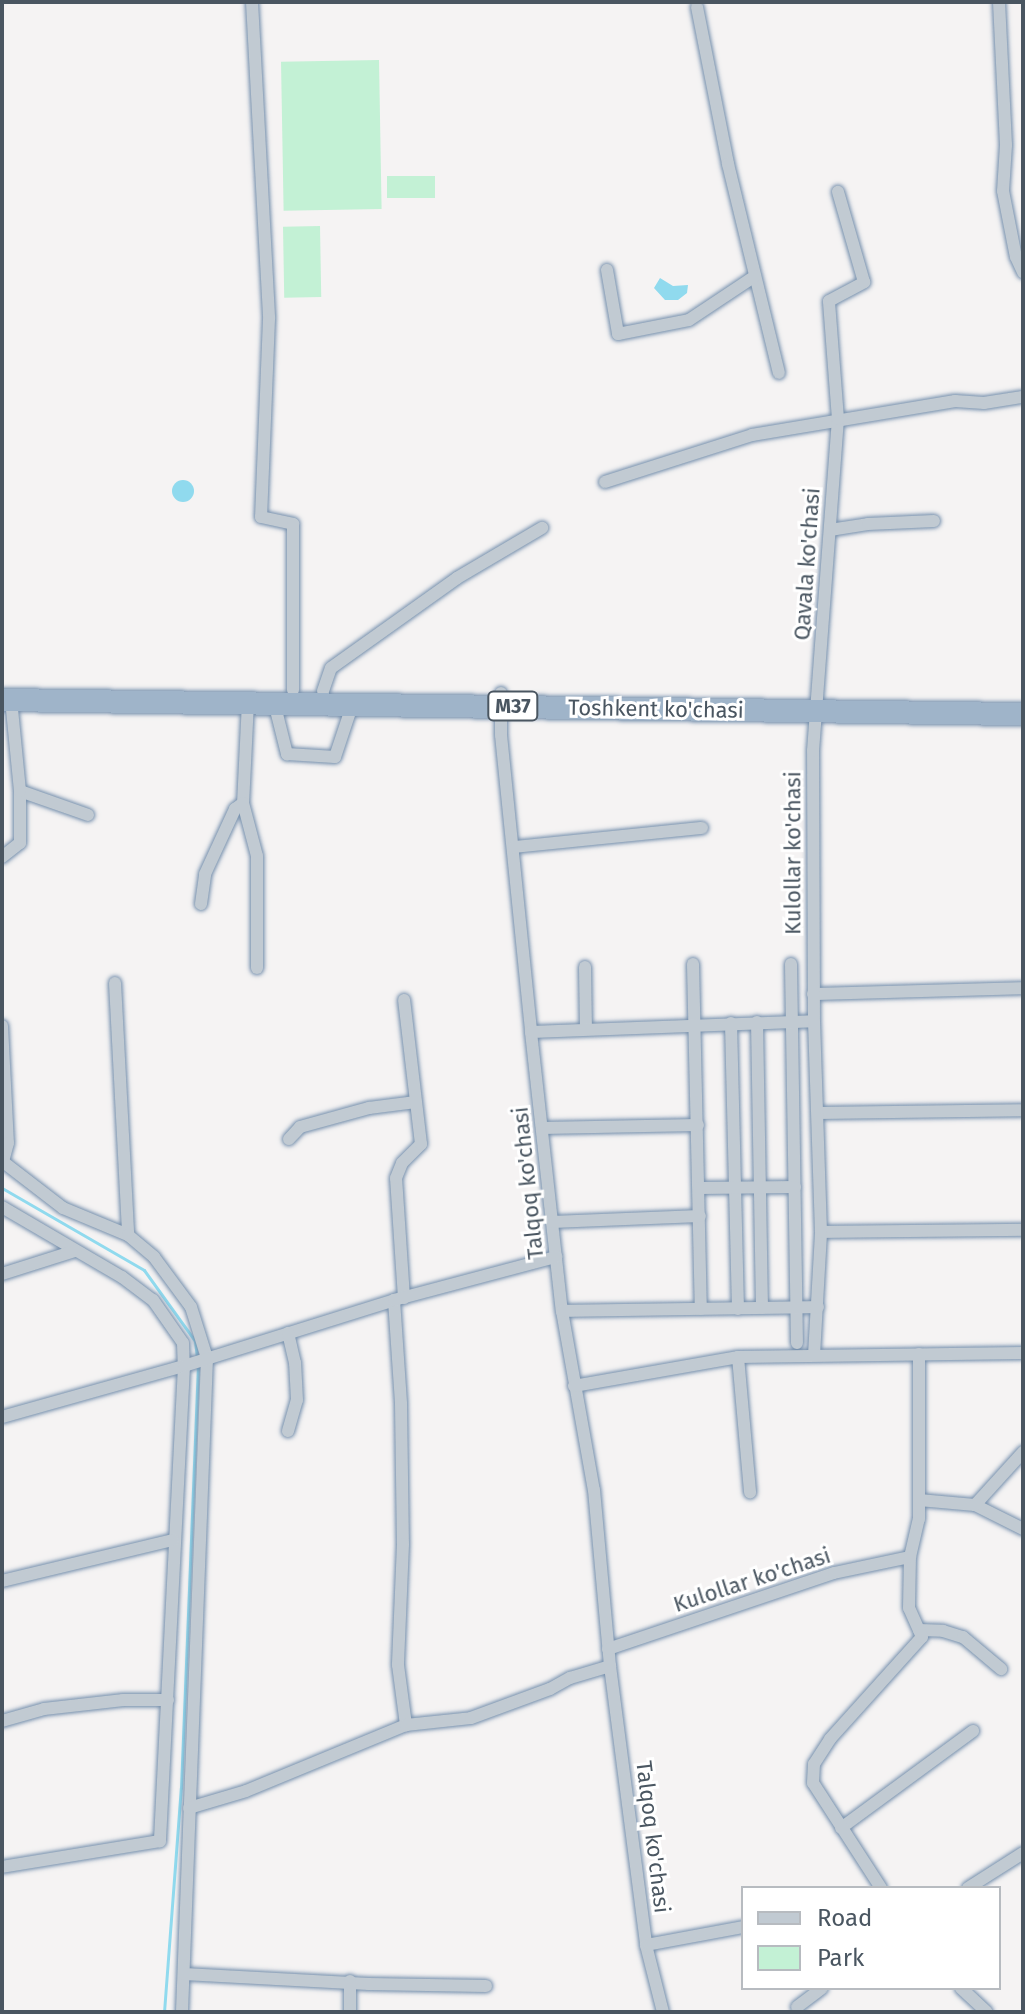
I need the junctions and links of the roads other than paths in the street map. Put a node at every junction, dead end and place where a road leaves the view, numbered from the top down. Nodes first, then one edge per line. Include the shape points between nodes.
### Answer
1 (252, 2) edge
2 (999, 2) edge
3 (697, 7) dead end
4 (838, 192) dead end
5 (607, 270) dead end
6 (1023, 272) edge
7 (755, 276) junction
8 (779, 373) dead end
9 (1023, 397) edge
10 (838, 419) junction
11 (605, 482) dead end
12 (934, 521) dead end
13 (542, 528) dead end
14 (830, 530) junction
15 (293, 690) junction
16 (323, 691) junction
17 (5, 696) edge
18 (500, 699) junction
19 (248, 702) junction
20 (274, 702) junction
21 (1023, 702) edge
22 (353, 703) junction
23 (816, 705) junction
24 (1023, 714) edge
25 (20, 791) junction
26 (243, 803) junction
27 (88, 815) dead end
28 (702, 828) dead end
29 (514, 847) junction
30 (2, 857) edge
31 (201, 904) dead end
32 (693, 964) dead end
33 (791, 964) dead end
34 (585, 967) dead end
35 (257, 968) dead end
36 (115, 983) dead end
37 (1023, 988) edge
38 (813, 994) junction
39 (404, 1000) dead end
40 (792, 1021) junction
41 (814, 1021) junction
42 (757, 1022) junction
43 (696, 1023) junction
44 (731, 1023) junction
45 (2, 1026) edge
46 (586, 1029) junction
47 (531, 1032) junction
48 (416, 1102) junction
49 (1023, 1110) edge
50 (818, 1113) junction
51 (698, 1125) junction
52 (542, 1128) junction
53 (289, 1139) dead end
54 (2, 1162) edge
55 (735, 1187) junction
56 (760, 1187) junction
57 (795, 1187) junction
58 (699, 1188) junction
59 (2, 1207) edge
60 (700, 1216) junction
61 (552, 1222) junction
62 (1023, 1230) edge
63 (821, 1232) junction
64 (128, 1235) junction
65 (75, 1251) junction
66 (556, 1257) junction
67 (2, 1274) edge
68 (399, 1299) junction
69 (818, 1307) junction
70 (762, 1308) junction
71 (797, 1308) junction
72 (701, 1309) junction
73 (738, 1309) junction
74 (562, 1311) junction
75 (288, 1333) junction
76 (797, 1343) dead end
77 (1023, 1353) edge
78 (919, 1354) junction
79 (814, 1355) junction
80 (738, 1357) junction
81 (207, 1358) junction
82 (184, 1366) junction
83 (574, 1386) junction
84 (2, 1417) edge
85 (288, 1431) dead end
86 (1023, 1452) edge
87 (750, 1492) dead end
88 (919, 1500) junction
89 (975, 1505) junction
90 (1023, 1529) edge
91 (173, 1540) junction
92 (910, 1557) junction
93 (2, 1581) edge
94 (919, 1630) junction
95 (608, 1649) junction
96 (610, 1666) junction
97 (1001, 1669) dead end
98 (168, 1700) junction
99 (2, 1721) edge
100 (406, 1725) junction
101 (973, 1731) dead end
102 (189, 1808) junction
103 (841, 1828) junction
104 (1023, 1853) edge
105 (2, 1867) edge
106 (880, 1886) edge
107 (971, 1886) edge
108 (741, 1927) edge
109 (646, 1945) junction
110 (184, 1974) junction
111 (350, 1981) junction
112 (486, 1986) dead end
113 (819, 1990) edge
114 (963, 1990) edge
115 (797, 2007) dead end
116 (182, 2012) edge
117 (350, 2012) edge
118 (663, 2012) edge
119 (987, 2012) edge

1 - 15 street via 269,319 261,517 293,524
2 - 6 street via 1003,191
3 - 7 street
4 - 10 street, Qavala ko'chasi via 864,282 829,301
5 - 7 street via 618,334 689,320
7 - 8 street
9 - 10 street via 955,401
10 - 11 street via 752,435
10 - 14 street, Qavala ko'chasi
12 - 14 street
13 - 16 street via 457,578 331,668
14 - 23 street, Qavala ko'chasi
15 - 16 highway, Toshkent ko'chasi / M37
15 - 17 highway, Toshkent ko'chasi / M37
16 - 18 highway, Toshkent ko'chasi / M37
17 - 19 highway, Toshkent ko'chasi / M37
17 - 25 street
18 - 22 highway, Toshkent ko'chasi / M37
18 - 23 highway, Toshkent ko'chasi / M37
18 - 29 street, Talqoq ko'chasi
19 - 20 highway, Toshkent ko'chasi / M37
19 - 26 street
20 - 22 highway, Toshkent ko'chasi / M37
20 - 22 street via 287,754 335,757
21 - 23 highway, Toshkent ko'chasi / M37
23 - 24 highway, Toshkent ko'chasi / M37
23 - 38 street, Kulollar ko'chasi
25 - 27 street
25 - 30 street via 20,843
26 - 31 street via 235,809 205,874
26 - 35 street via 257,856
28 - 29 street
29 - 47 street, Talqoq ko'chasi
32 - 43 street
33 - 40 street
34 - 46 street
36 - 64 street
37 - 38 street
38 - 41 street, Kulollar ko'chasi
39 - 48 street
40 - 41 street
40 - 42 street
40 - 57 street
41 - 50 street, Kulollar ko'chasi
42 - 44 street
42 - 56 street
43 - 44 street
43 - 46 street
43 - 51 street
44 - 55 street
45 - 54 street via 8,1143
46 - 47 street
47 - 52 street, Talqoq ko'chasi
48 - 53 street via 369,1108 300,1127
48 - 68 street via 421,1144 402,1163 396,1178
49 - 50 street
50 - 63 street, Kulollar ko'chasi
51 - 52 street
51 - 58 street
52 - 61 street, Talqoq ko'chasi
54 - 64 street via 63,1208
55 - 56 street
55 - 58 street
55 - 73 street
56 - 57 street
56 - 70 street
57 - 71 street
58 - 60 street
59 - 65 street
60 - 61 street
60 - 72 street
61 - 66 street, Talqoq ko'chasi
62 - 63 street
63 - 69 street, Kulollar ko'chasi
64 - 81 street via 154,1257 191,1307
65 - 67 street
65 - 82 street via 153,1300 183,1343
66 - 68 street
66 - 74 street, Talqoq ko'chasi
68 - 75 street
68 - 100 street via 398,1665
69 - 71 street
69 - 79 street, Kulollar ko'chasi
70 - 71 street
70 - 73 street
71 - 76 street
72 - 73 street
72 - 74 street
74 - 83 street, Talqoq ko'chasi
75 - 81 street
75 - 85 street via 297,1400
77 - 78 street
78 - 79 street
78 - 88 street
79 - 80 street
80 - 83 street
80 - 87 street
81 - 82 street
81 - 102 street
82 - 84 street
82 - 91 street
83 - 95 street, Talqoq ko'chasi via 594,1490
86 - 89 street
88 - 89 street
88 - 92 street
89 - 90 street
91 - 93 street
91 - 98 street
92 - 94 street via 909,1608
92 - 95 street, Kulollar ko'chasi via 834,1573
94 - 97 street via 963,1637
94 - 103 street via 922,1637 830,1739 814,1764 813,1783
95 - 96 street, Talqoq ko'chasi
96 - 100 street via 471,1718
96 - 109 street, Talqoq ko'chasi
98 - 99 street via 60,1707
98 - 105 street via 160,1841
100 - 102 street via 246,1791
101 - 103 street
102 - 110 street
103 - 106 street
104 - 107 street
108 - 109 street
109 - 118 street, Talqoq ko'chasi
110 - 111 street
110 - 116 street
111 - 112 street
111 - 117 street
113 - 115 street
114 - 119 street

